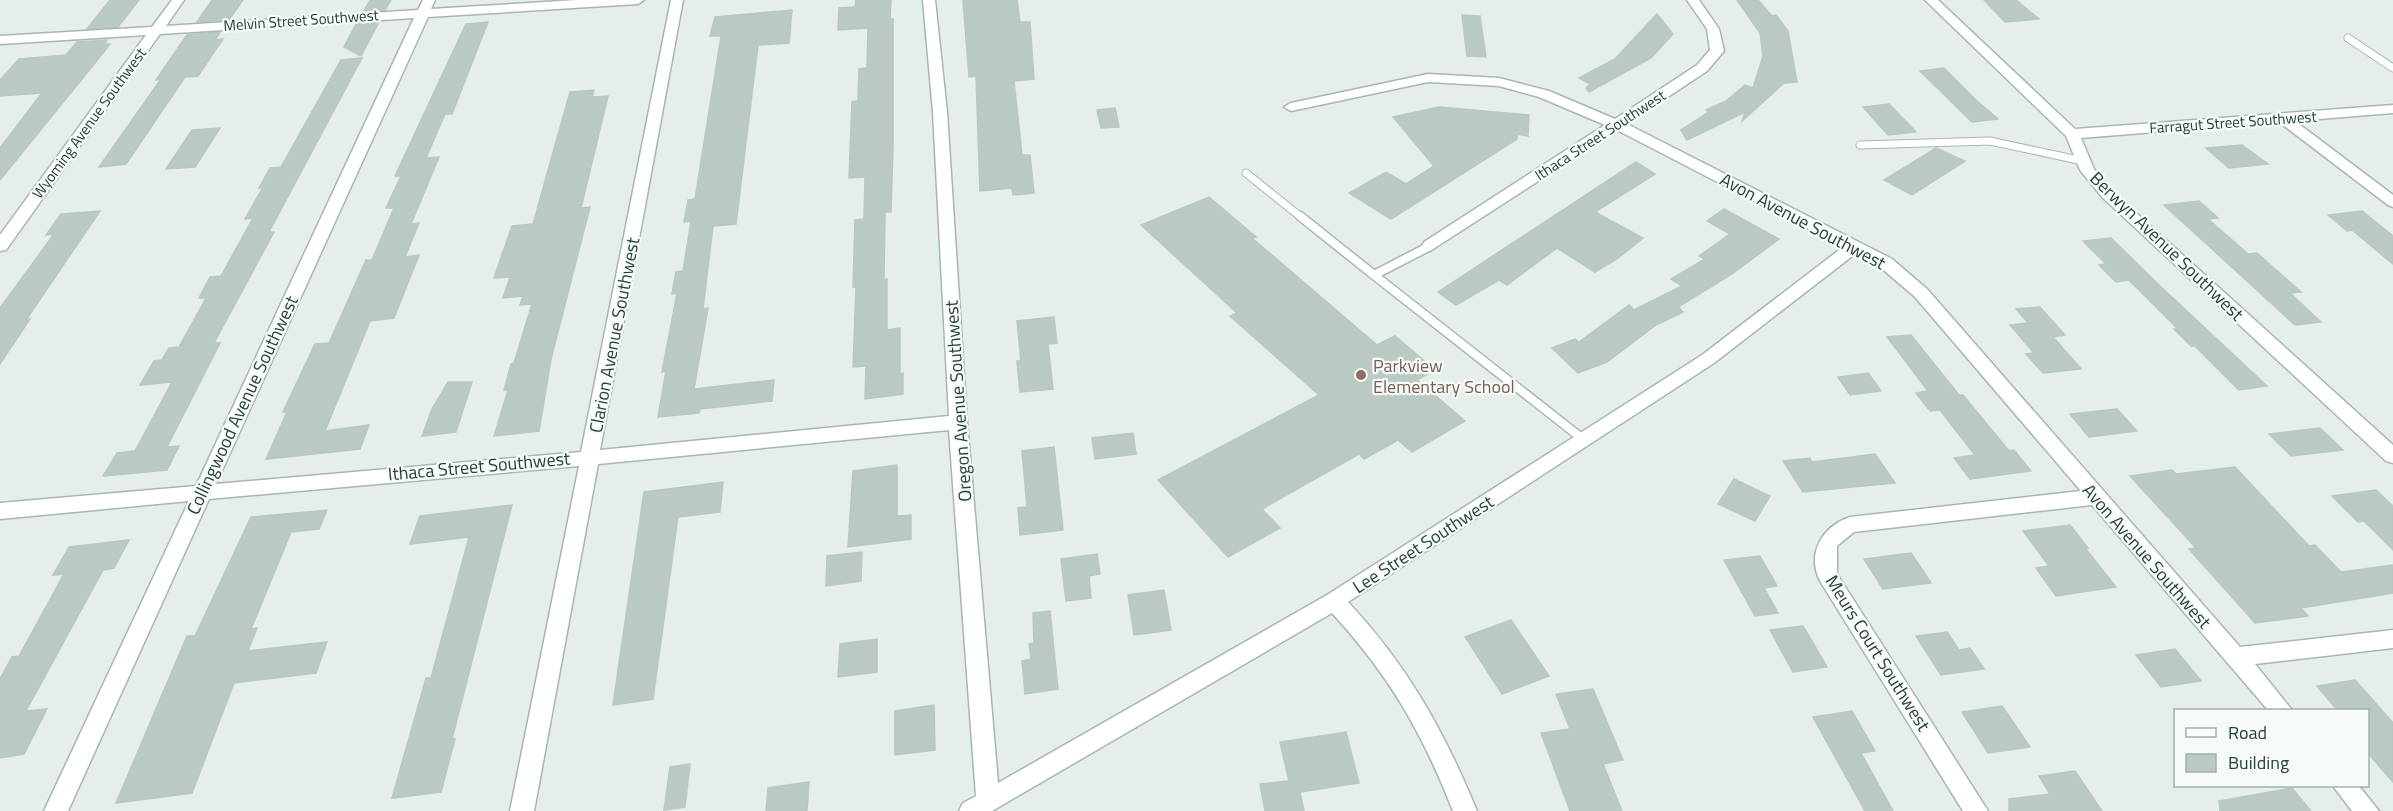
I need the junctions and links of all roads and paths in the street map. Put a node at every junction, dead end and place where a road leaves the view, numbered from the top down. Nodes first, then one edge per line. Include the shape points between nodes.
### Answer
1 (178, 0) edge
2 (638, 0) edge
3 (677, 0) edge
4 (929, 0) edge
5 (1693, 0) edge
6 (1931, 0) edge
7 (427, 6) edge
8 (156, 30) junction
9 (2348, 38) dead end
10 (0, 40) edge
11 (2393, 68) edge
12 (1291, 107) dead end
13 (2393, 110) edge
14 (2282, 118) junction
15 (1616, 124) junction
16 (2072, 134) junction
17 (1860, 145) dead end
18 (2083, 161) junction
19 (1246, 173) dead end
20 (2393, 202) edge
21 (0, 246) edge
22 (1430, 246) joint
23 (1855, 246) junction
24 (1374, 275) junction
25 (958, 422) junction
26 (1584, 440) junction
27 (589, 456) junction
28 (2393, 456) edge
29 (202, 491) junction
30 (2096, 497) junction
31 (0, 511) edge
32 (1334, 601) junction
33 (2393, 639) edge
34 (2236, 657) junction
35 (2280, 709) edge
36 (2346, 787) edge
37 (980, 806) edge
38 (56, 811) edge
39 (522, 811) edge
40 (1466, 811) edge
41 (1976, 811) edge
42 (2367, 811) edge

1 - 8 street, Wyoming Avenue Southwest
2 - 7 street, Melvin Street Southwest
3 - 27 street, Clarion Avenue Southwest
4 - 25 street, Oregon Avenue Southwest via 940,112
5 - 15 street, Ithaca Street Southwest via 1713,29 1717,51 1702,68
6 - 16 street, Berwyn Avenue Southwest
7 - 8 street, Melvin Street Southwest
7 - 29 street, Collingwood Avenue Southwest
8 - 10 street, Melvin Street Southwest
8 - 21 street, Wyoming Avenue Southwest
9 - 11 lane
12 - 15 street, Avon Avenue Southwest via 1428,78 1469,79 1545,94
13 - 14 street, Farragut Street Southwest
14 - 16 street, Farragut Street Southwest
14 - 20 street
15 - 22 street, Ithaca Street Southwest
15 - 23 street, Avon Avenue Southwest
16 - 18 street, Berwyn Avenue Southwest
17 - 18 lane via 1990,141
18 - 28 street, Berwyn Avenue Southwest via 2107,194
19 - 24 lane
22 - 24 lane
23 - 26 street, Lee Street Southwest via 1708,359
23 - 30 street, Avon Avenue Southwest via 1886,263 1921,293
24 - 26 lane
25 - 27 street, Ithaca Street Southwest
25 - 37 street, Oregon Avenue Southwest
26 - 32 street, Lee Street Southwest
27 - 29 street, Ithaca Street Southwest
27 - 39 street, Clarion Avenue Southwest
29 - 31 street, Ithaca Street Southwest
29 - 38 street, Collingwood Avenue Southwest
30 - 34 street, Avon Avenue Southwest
30 - 41 street, Meurs Court Southwest via 1850,525 1830,537 1824,552 1827,575
32 - 37 street, Lee Street Southwest
32 - 40 street via 1384,658 1410,696 1440,748
33 - 34 street
34 - 35 street, Avon Avenue Southwest
36 - 42 street

